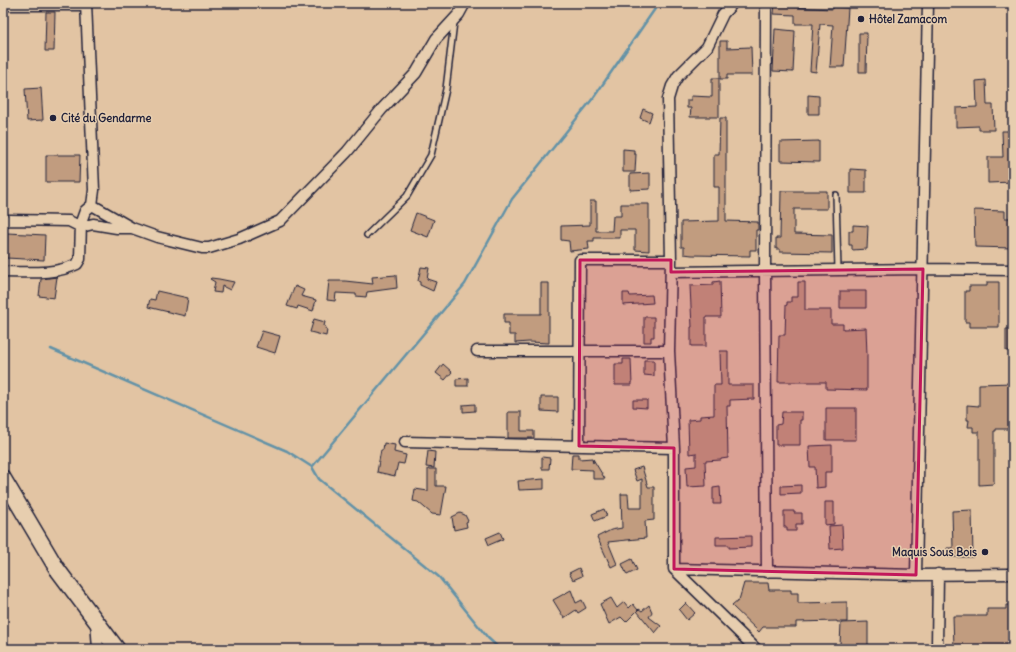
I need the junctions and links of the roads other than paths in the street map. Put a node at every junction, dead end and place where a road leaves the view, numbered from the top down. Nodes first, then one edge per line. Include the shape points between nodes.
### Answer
1 (465, 3) edge
2 (733, 3) edge
3 (766, 3) edge
4 (928, 3) edge
5 (5, 4) edge
6 (86, 4) edge
7 (454, 19) junction
8 (836, 195) dead end
9 (92, 205) junction
10 (3, 222) edge
11 (81, 227) junction
12 (132, 228) junction
13 (367, 235) dead end
14 (671, 260) junction
15 (922, 269) junction
16 (838, 270) junction
17 (1013, 270) edge
18 (765, 271) junction
19 (3, 272) edge
20 (671, 272) junction
21 (580, 350) junction
22 (477, 351) dead end
23 (669, 351) junction
24 (406, 442) dead end
25 (579, 446) junction
26 (674, 448) junction
27 (3, 478) edge
28 (674, 569) junction
29 (767, 572) junction
30 (938, 574) junction
31 (1013, 574) edge
32 (916, 575) junction
33 (96, 621) junction
34 (937, 646) dead end
35 (98, 649) edge
36 (117, 649) edge
37 (756, 649) edge

1 - 7 street
2 - 14 street via 723,14 707,47 678,76 668,99
3 - 18 street
4 - 15 street
5 - 6 street
6 - 9 street via 94,190
7 - 12 street via 436,39 416,73 347,152 280,221 239,239 209,248 157,237
7 - 13 lane via 446,89 431,155 407,196
8 - 16 lane
9 - 11 street via 85,211
9 - 12 street
10 - 11 street via 69,221
11 - 12 street via 92,224
11 - 19 street via 80,259 77,264 44,272
14 - 20 street
14 - 21 street via 580,260
15 - 16 street
15 - 17 street
15 - 32 street
16 - 18 street
18 - 20 street
18 - 29 street
20 - 23 street
21 - 22 street
21 - 23 street
21 - 25 street
23 - 26 street
24 - 25 street
25 - 26 street
26 - 28 street
27 - 33 street via 57,569
28 - 29 street
28 - 37 street
29 - 32 street
30 - 31 street
30 - 32 street
30 - 34 street
33 - 35 street
33 - 36 street

